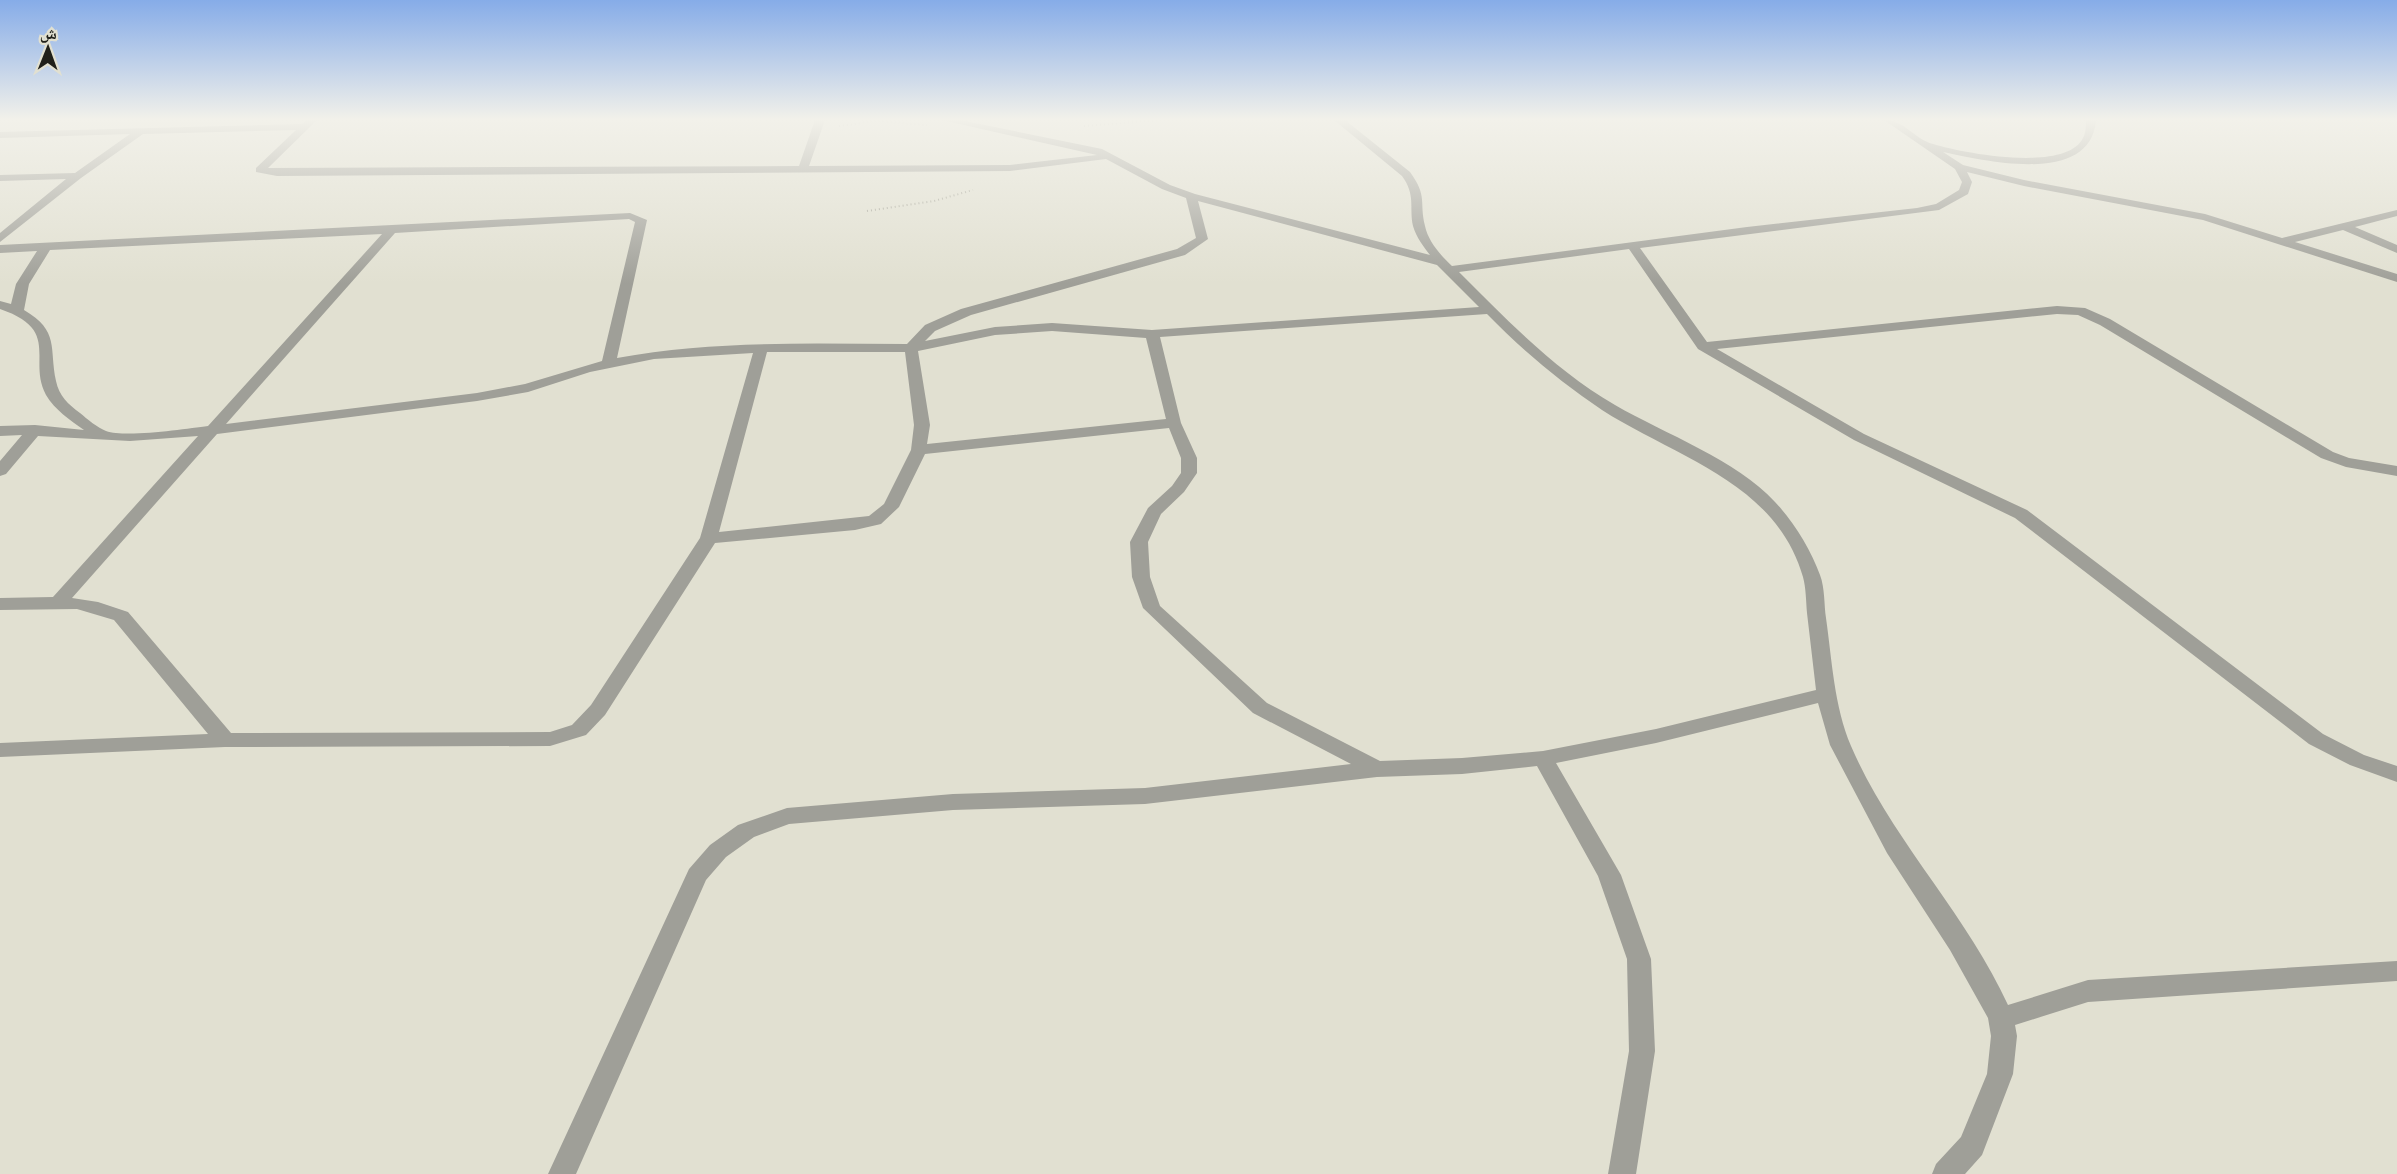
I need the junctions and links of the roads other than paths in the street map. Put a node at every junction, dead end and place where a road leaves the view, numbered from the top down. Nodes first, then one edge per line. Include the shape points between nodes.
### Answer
1 (1143, 175) edge
2 (1407, 175) edge
3 (1963, 175) edge
4 (1991, 175) edge
5 (77, 176) joint
6 (0, 178) edge
7 (1191, 196) junction
8 (2397, 213) edge
9 (25, 220) junction
10 (0, 221) edge
11 (2344, 226) junction
12 (392, 230) junction
13 (0, 239) edge
14 (2283, 241) junction
15 (1632, 245) junction
16 (45, 247) junction
17 (0, 249) edge
18 (2397, 249) edge
19 (1445, 266) junction
20 (2397, 278) edge
21 (0, 305) edge
22 (18, 309) junction
23 (1492, 310) junction
24 (1152, 334) junction
25 (1703, 346) junction
26 (761, 348) junction
27 (911, 348) junction
28 (609, 362) junction
29 (1174, 423) junction
30 (35, 430) junction
31 (212, 430) junction
32 (0, 431) edge
33 (102, 435) junction
34 (919, 450) junction
35 (0, 471) edge
36 (2397, 471) edge
37 (709, 538) junction
38 (58, 602) junction
39 (0, 604) edge
40 (1826, 694) junction
41 (225, 740) junction
42 (0, 750) edge
43 (1543, 758) junction
44 (1377, 769) junction
45 (2397, 774) edge
46 (2397, 971) edge
47 (2001, 1018) junction
48 (562, 1174) edge
49 (1622, 1174) edge
50 (1946, 1174) edge

1 - 7 street
2 - 19 street via 1419,205 1421,234
3 - 15 street via 1967,182 1964,192 1939,207
4 - 14 street via 2205,217
5 - 6 street
5 - 9 street
7 - 19 street
7 - 27 street via 1202,229 1202,239 1195,246 966,312 930,328
8 - 11 street
9 - 10 street
9 - 13 street
11 - 14 street
11 - 18 street
12 - 16 street
12 - 28 street via 637,217 641,220
12 - 31 street
14 - 20 street
15 - 19 street
15 - 25 street
16 - 17 street
16 - 22 street via 40,261 21,284 16,297
19 - 23 street
21 - 22 street
22 - 33 street via 39,330 47,346 46,377 56,399
23 - 24 street
23 - 40 street via 1528,348 1608,407 1729,474 1771,507 1797,544 1812,578
24 - 27 street via 1101,328 1020,328
24 - 29 street
25 - 36 street via 2080,310 2327,454 2346,462
25 - 45 street via 1859,437 2021,514 2316,739 2357,760
26 - 27 street
26 - 28 street
26 - 37 street
27 - 34 street via 922,425
28 - 31 street via 528,388
29 - 34 street
29 - 44 street via 1189,458 1189,473 1154,512 1139,542 1141,577 1152,608 1260,708
30 - 32 street
30 - 33 street
30 - 35 street
31 - 33 street via 149,438
31 - 38 street
34 - 37 street via 891,507 875,520
37 - 41 street via 598,710 579,730 550,739
38 - 39 street
38 - 41 street via 105,608 121,615
40 - 43 street via 1656,736
40 - 47 street via 1840,745 1868,801 1898,854 1959,943
41 - 42 street
43 - 44 street
43 - 49 street via 1609,875 1639,958 1642,1051
44 - 48 street via 1145,796 838,810 787,816 746,831 718,851 697,875
46 - 47 street via 2088,991
47 - 50 street via 2004,1036 2000,1074 1972,1146

